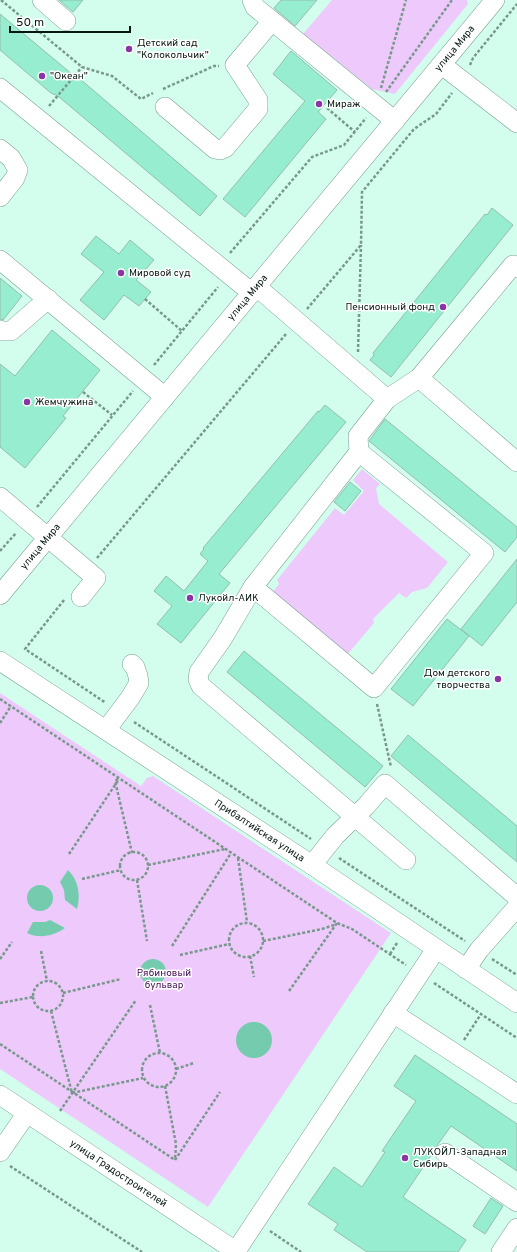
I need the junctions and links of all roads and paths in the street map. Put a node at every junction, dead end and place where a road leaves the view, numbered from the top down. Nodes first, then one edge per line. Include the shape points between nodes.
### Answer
1 (1, 0) edge
2 (42, 0) edge
3 (252, 0) edge
4 (406, 0) edge
5 (452, 0) edge
6 (495, 0) edge
7 (66, 21) dead end
8 (272, 21) junction
9 (235, 65) junction
10 (442, 65) junction
11 (82, 67) junction
12 (0, 88) edge
13 (161, 96) junction
14 (376, 106) junction
15 (327, 108) dead end
16 (38, 120) junction
17 (395, 121) junction
18 (517, 123) edge
19 (355, 132) junction
20 (0, 148) edge
21 (0, 197) edge
22 (361, 245) dead end
23 (0, 260) edge
24 (517, 268) edge
25 (224, 271) junction
26 (254, 290) junction
27 (48, 299) junction
28 (145, 299) dead end
29 (0, 330) edge
30 (182, 331) junction
31 (358, 373) junction
32 (419, 378) junction
33 (143, 379) junction
34 (83, 392) dead end
35 (165, 397) junction
36 (387, 399) junction
37 (112, 415) junction
38 (359, 452) junction
39 (517, 462) edge
40 (0, 497) edge
41 (26, 520) junction
42 (48, 538) junction
43 (0, 551) edge
44 (253, 587) junction
45 (0, 595) edge
46 (81, 597) dead end
47 (25, 649) dead end
48 (0, 661) edge
49 (132, 664) dead end
50 (374, 688) junction
51 (0, 699) edge
52 (11, 706) junction
53 (119, 712) junction
54 (0, 723) edge
55 (106, 730) junction
56 (119, 779) junction
57 (385, 784) junction
58 (355, 817) junction
59 (325, 848) junction
60 (226, 849) junction
61 (132, 852) junction
62 (231, 853) junction
63 (69, 854) dead end
64 (238, 858) junction
65 (406, 860) dead end
66 (148, 865) junction
67 (312, 865) junction
68 (121, 870) junction
69 (82, 879) dead end
70 (137, 880) junction
71 (517, 897) edge
72 (517, 907) edge
73 (247, 922) junction
74 (338, 924) junction
75 (147, 941) dead end
76 (263, 941) junction
77 (12, 942) dead end
78 (229, 944) junction
79 (172, 946) dead end
80 (436, 949) junction
81 (479, 950) junction
82 (42, 951) dead end
83 (180, 955) dead end
84 (250, 956) junction
85 (0, 959) edge
86 (466, 969) junction
87 (419, 974) junction
88 (517, 976) edge
89 (254, 978) dead end
90 (121, 979) dead end
91 (47, 981) junction
92 (289, 991) dead end
93 (63, 993) junction
94 (33, 997) junction
95 (136, 1000) dead end
96 (0, 1003) edge
97 (517, 1003) edge
98 (150, 1005) dead end
99 (51, 1011) junction
100 (393, 1013) junction
101 (517, 1038) edge
102 (0, 1044) edge
103 (160, 1053) junction
104 (194, 1063) dead end
105 (176, 1069) junction
106 (143, 1078) junction
107 (165, 1086) junction
108 (220, 1092) dead end
109 (72, 1093) junction
110 (517, 1094) edge
111 (0, 1095) edge
112 (60, 1111) dead end
113 (27, 1113) junction
114 (445, 1153) dead end
115 (3, 1157) edge
116 (175, 1160) junction
117 (517, 1202) edge
118 (256, 1221) junction
119 (517, 1228) edge
120 (142, 1252) edge
121 (237, 1252) edge
122 (301, 1252) edge
123 (501, 1252) edge

1 - 11 path
2 - 7 street
3 - 8 street via 255,7
4 - 14 path
5 - 14 path
6 - 10 street, улица Мира
8 - 9 street
8 - 14 street
9 - 13 path via 214,66
9 - 13 street via 258,100 258,109 225,148 215,149
10 - 17 street, улица Мира
10 - 18 street
11 - 13 path via 112,76 141,99
11 - 16 path
12 - 16 street
14 - 17 street
14 - 19 path
15 - 19 path
16 - 25 street
17 - 26 street, улица Мира
19 - 25 path via 344,145 312,156 227,257
20 - 21 street via 11,158 18,170
22 - 31 path
23 - 27 street
24 - 32 street via 513,265
25 - 26 street
25 - 30 path via 221,284
26 - 31 street
26 - 35 street, улица Мира
27 - 29 street via 11,331
27 - 33 street
28 - 30 path
30 - 33 path
31 - 36 street
32 - 36 street
32 - 39 street
33 - 35 street
33 - 37 path
34 - 37 path
35 - 42 street, улица Мира
36 - 38 street via 358,436
37 - 41 path
38 - 44 street
38 - 50 street via 484,553
40 - 41 street
41 - 42 street
41 - 43 path
42 - 45 street, улица Мира
42 - 46 street via 96,578
44 - 50 street
44 - 58 street via 223,638 199,672 201,686
47 - 53 path
48 - 55 street, Прибалтийская улица
49 - 53 street via 139,683
50 - 57 path via 393,776
51 - 52 path
52 - 54 path
52 - 56 path
53 - 55 street
53 - 59 path
55 - 67 street, Прибалтийская улица
56 - 60 path
56 - 61 path via 115,781
56 - 63 path
57 - 58 street
57 - 71 street
58 - 59 street
58 - 65 street
59 - 67 street
59 - 81 path
60 - 62 path
60 - 66 path
61 - 66 path via 143,855
61 - 68 path via 123,858
62 - 64 path
62 - 79 path
64 - 73 path
64 - 74 path
66 - 70 path via 148,871
67 - 80 street, Прибалтийская улица
68 - 69 path
68 - 70 path via 126,878
70 - 75 path
72 - 81 street
73 - 76 path via 260,930
73 - 78 path via 240,923 232,929
74 - 76 path
74 - 87 path via 352,929
74 - 92 path
76 - 84 path via 260,950
77 - 85 path
78 - 83 path
78 - 84 path via 237,954
80 - 86 street, Прибалтийская улица
80 - 87 street
81 - 86 street
81 - 88 path
82 - 91 path
84 - 89 path
86 - 97 street, Прибалтийская улица
87 - 100 street
87 - 101 path
90 - 93 path
91 - 93 path via 57,984
91 - 94 path via 36,986
93 - 99 path via 61,1005
94 - 96 path
94 - 99 path via 39,1008
95 - 109 path
98 - 103 path
99 - 109 path
100 - 110 street
100 - 118 street
102 - 109 path
103 - 105 path via 171,1058
103 - 106 path via 150,1055 144,1062
104 - 105 path
105 - 107 path via 172,1081
106 - 107 path via 153,1086
106 - 109 path
107 - 116 path via 176,1144
108 - 116 path
109 - 112 path
109 - 116 path
111 - 113 street, улица Градостроителей
113 - 115 street
113 - 121 street, улица Градостроителей
114 - 117 street
115 - 120 path
118 - 121 street
118 - 122 path
119 - 123 street

